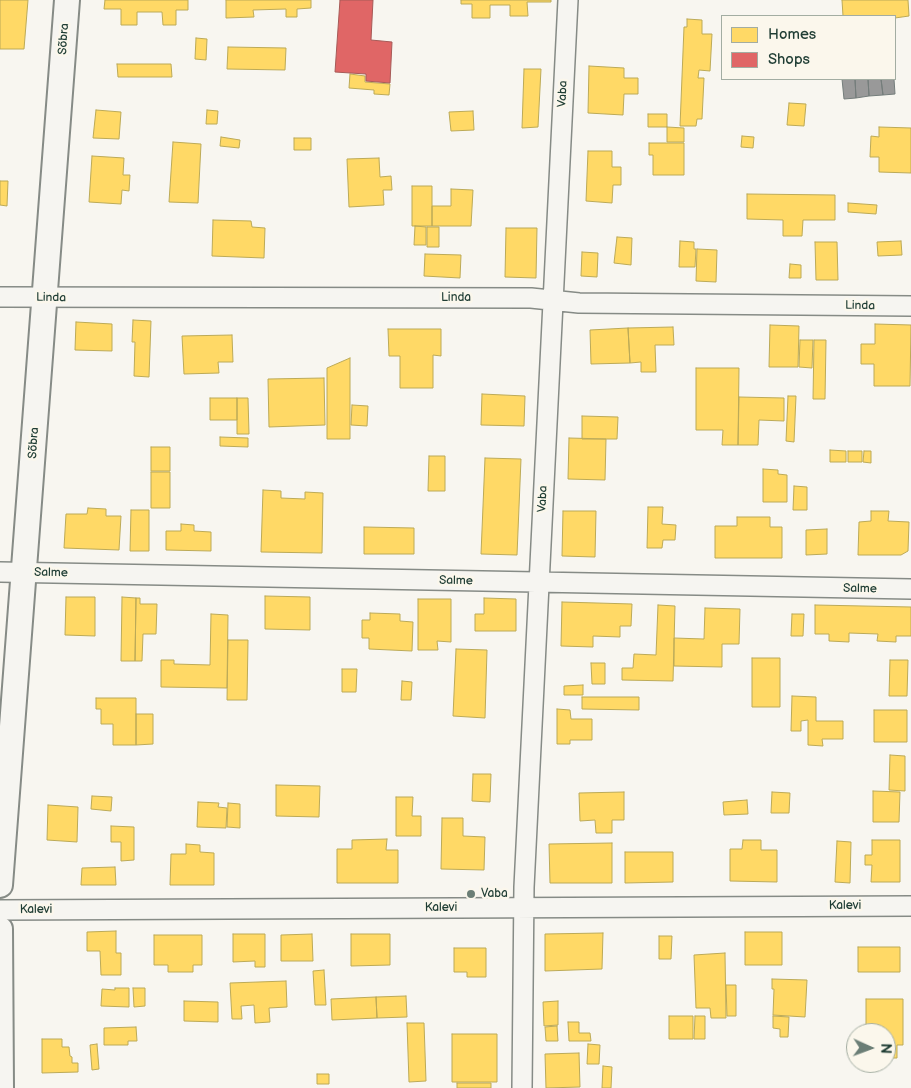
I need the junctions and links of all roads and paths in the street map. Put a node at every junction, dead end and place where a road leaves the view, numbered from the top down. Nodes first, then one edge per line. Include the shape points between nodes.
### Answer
1 (67, 0) edge
2 (568, 0) edge
3 (0, 297) edge
4 (44, 298) junction
5 (553, 300) junction
6 (911, 306) edge
7 (0, 572) edge
8 (24, 573) junction
9 (539, 583) junction
10 (911, 589) edge
11 (0, 885) edge
12 (911, 906) edge
13 (524, 907) junction
14 (0, 910) edge
15 (0, 928) edge
16 (1, 1088) edge
17 (522, 1088) edge

1 - 4 street, Sõbra
2 - 5 street, Vaba
3 - 4 street, Linda
4 - 5 street, Linda
4 - 8 street, Sõbra
5 - 6 street, Linda via 579,303
5 - 9 street, Vaba
7 - 8 street, Salme
8 - 9 street, Salme
8 - 11 street, Sõbra
9 - 10 street, Salme
9 - 13 street, Vaba
12 - 13 street, Kalevi
13 - 14 street, Kalevi
13 - 17 street, Vaba
15 - 16 street

